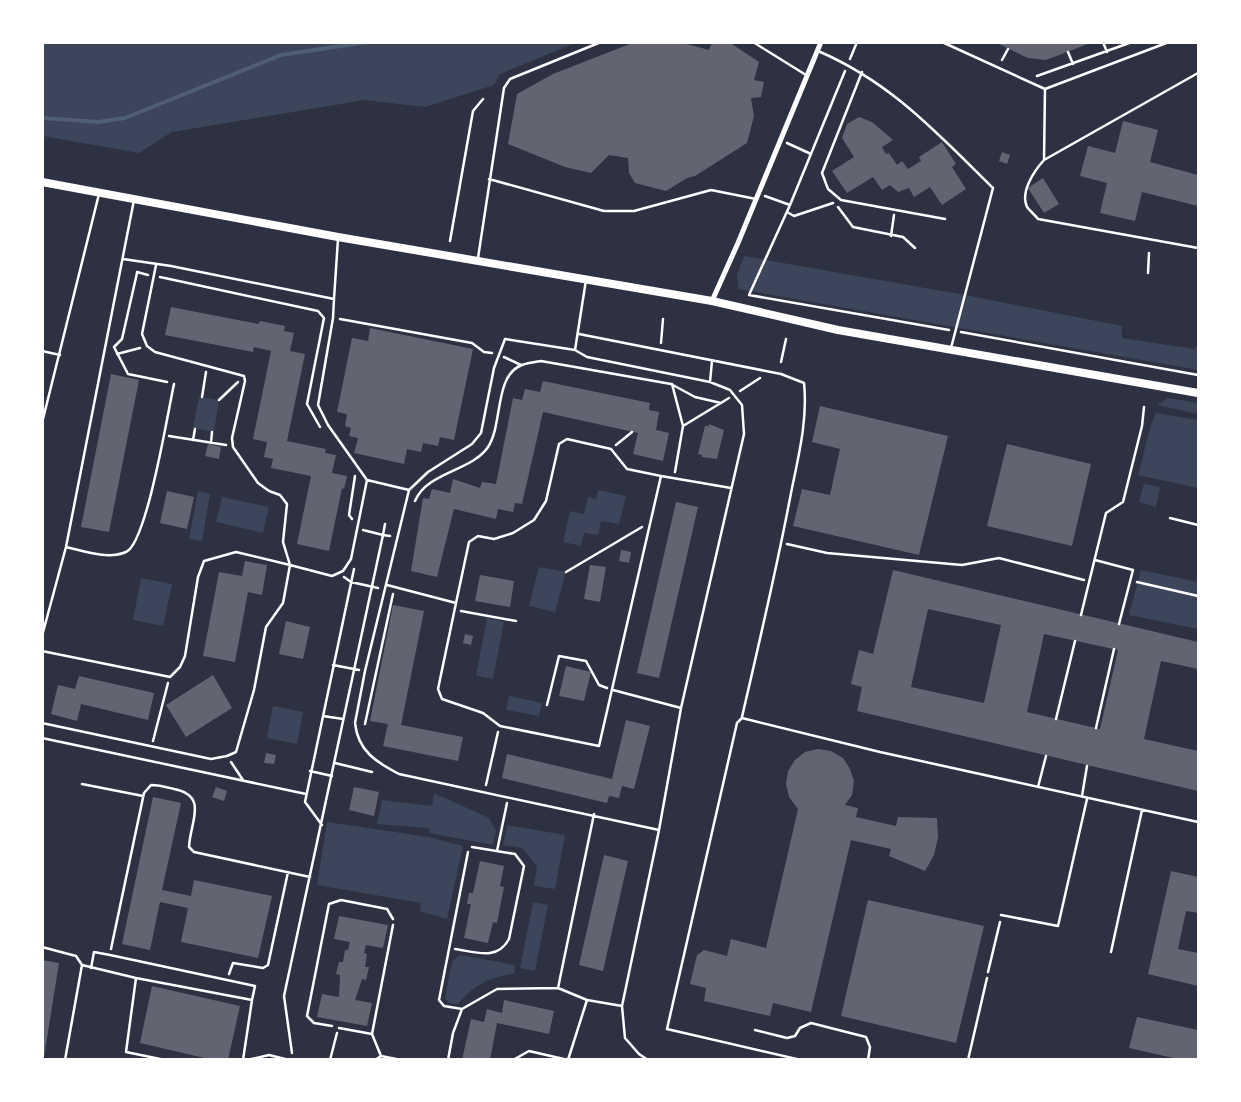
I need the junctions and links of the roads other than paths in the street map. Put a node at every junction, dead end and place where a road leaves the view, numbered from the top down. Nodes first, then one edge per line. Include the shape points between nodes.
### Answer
1 (601, 42) edge
2 (753, 42) edge
3 (821, 42) edge
4 (942, 42) edge
5 (1169, 42) edge
6 (1163, 44) edge
7 (818, 50) junction
8 (862, 72) junction
9 (1198, 73) edge
10 (807, 76) junction
11 (1045, 89) junction
12 (483, 99) dead end
13 (1044, 160) junction
14 (489, 179) junction
15 (42, 182) edge
16 (99, 193) junction
17 (757, 196) junction
18 (134, 199) junction
19 (946, 219) dead end
20 (338, 237) junction
21 (450, 240) dead end
22 (1198, 248) edge
23 (123, 259) junction
24 (477, 260) junction
25 (156, 265) junction
26 (586, 278) junction
27 (334, 300) junction
28 (712, 301) junction
29 (579, 334) junction
30 (951, 349) junction
31 (575, 350) junction
32 (42, 352) edge
33 (60, 355) junction
34 (712, 360) junction
35 (710, 382) junction
36 (174, 384) road end
37 (1198, 393) edge
38 (1144, 407) dead end
39 (42, 423) edge
40 (661, 476) junction
41 (367, 480) junction
42 (731, 488) junction
43 (409, 490) junction
44 (1170, 518) dead end
45 (1198, 525) edge
46 (66, 547) junction
47 (1095, 560) junction
48 (290, 565) junction
49 (387, 584) junction
50 (456, 603) junction
51 (1081, 616) dead end
52 (1119, 624) dead end
53 (42, 636) edge
54 (1075, 641) dead end
55 (1114, 649) dead end
56 (42, 651) edge
57 (613, 690) junction
58 (681, 708) junction
59 (742, 718) junction
60 (1056, 719) dead end
61 (42, 723) edge
62 (1096, 728) dead end
63 (1046, 756) dead end
64 (1087, 766) dead end
65 (1038, 787) junction
66 (1082, 797) junction
67 (1087, 798) junction
68 (1142, 810) junction
69 (594, 814) junction
70 (1198, 822) edge
71 (660, 830) junction
72 (468, 852) road end
73 (1001, 915) road end
74 (393, 925) road end
75 (42, 947) edge
76 (1111, 952) dead end
77 (82, 965) junction
78 (91, 968) junction
79 (136, 978) junction
80 (987, 978) road end
81 (558, 988) junction
82 (252, 1000) junction
83 (587, 1000) junction
84 (622, 1006) junction
85 (462, 1010) junction
86 (339, 1028) road end
87 (755, 1030) dead end
88 (372, 1034) junction
89 (381, 1056) junction
90 (65, 1060) edge
91 (165, 1060) edge
92 (243, 1060) edge
93 (247, 1060) edge
94 (291, 1060) edge
95 (375, 1060) edge
96 (401, 1060) edge
97 (448, 1060) edge
98 (513, 1060) edge
99 (648, 1060) edge
100 (801, 1060) edge
101 (868, 1060) edge
102 (968, 1060) edge

1 - 14 lane via 510,79 504,88
2 - 10 lane
3 - 7 street
4 - 11 lane
5 - 6 lane
6 - 11 lane
7 - 8 lane
7 - 10 street
8 - 19 lane via 822,173 828,189 841,200
8 - 30 lane via 904,102 993,188
9 - 13 lane
10 - 17 street
11 - 13 lane
12 - 21 lane via 473,111
13 - 22 lane via 1035,170 1025,193 1027,206 1038,219
14 - 17 lane via 604,212 634,211 712,190
14 - 24 lane
15 - 16 main road
16 - 18 main road
16 - 33 lane
17 - 28 street
18 - 20 main road
18 - 23 lane
20 - 24 main road
20 - 27 lane
23 - 25 lane
23 - 46 lane
24 - 26 main road
25 - 27 lane
25 - 48 lane via 142,334 147,346 155,352 244,376 233,447 258,483 280,495 287,504 283,542
26 - 28 main road
26 - 29 lane
27 - 41 lane via 318,405 328,425
28 - 30 main road via 838,330
29 - 31 lane
29 - 34 lane
30 - 37 main road
31 - 35 lane via 587,356
31 - 43 lane via 505,339 497,355 481,433 472,444 428,472
32 - 33 lane
33 - 39 lane
34 - 35 lane
34 - 59 lane via 781,374 804,384 806,398 782,543
35 - 42 lane via 730,390 742,405 744,434
36 - 46 lane via 138,540 128,552 110,556
38 - 47 lane via 1123,502 1106,513
40 - 42 lane
40 - 50 lane via 627,469 611,449 567,439 559,444 546,501 534,520 513,533 494,539 478,536 469,542
40 - 57 lane
41 - 43 lane
41 - 48 lane via 352,559 343,571 332,576
42 - 58 lane
43 - 49 lane
44 - 45 lane
46 - 53 lane
47 - 51 lane
47 - 52 lane via 1133,570
48 - 56 lane via 236,552 204,561 198,577 185,656 170,677
48 - 61 lane via 283,603 266,627 254,690 236,752 211,759
49 - 50 lane
49 - 69 lane via 355,723 361,745 375,761 399,774
50 - 57 lane via 438,689 442,699 483,713 500,726 599,746
54 - 60 lane
55 - 62 lane
57 - 58 lane
58 - 71 lane
59 - 65 lane
59 - 100 lane via 737,723 667,1029
63 - 65 lane
64 - 66 lane
65 - 66 lane
66 - 67 lane
67 - 68 lane
67 - 73 lane via 1058,926
68 - 70 lane
68 - 76 lane
69 - 71 lane
69 - 81 lane
71 - 84 lane
72 - 85 lane via 439,1000 444,1006
74 - 88 lane
75 - 77 lane via 76,956
77 - 78 lane
77 - 90 lane
78 - 79 lane
78 - 82 lane via 94,952 110,955 255,986
79 - 82 lane
79 - 91 lane via 126,1052
80 - 102 lane
81 - 83 lane
81 - 85 lane via 497,989
82 - 92 lane
83 - 84 lane
83 - 98 lane via 568,1060 529,1052
84 - 99 lane via 625,1038
85 - 97 lane
86 - 88 lane
87 - 101 lane via 786,1038 795,1036 800,1028 811,1023 866,1037 870,1047
88 - 89 lane
89 - 95 lane
89 - 96 lane
93 - 94 lane via 269,1055

